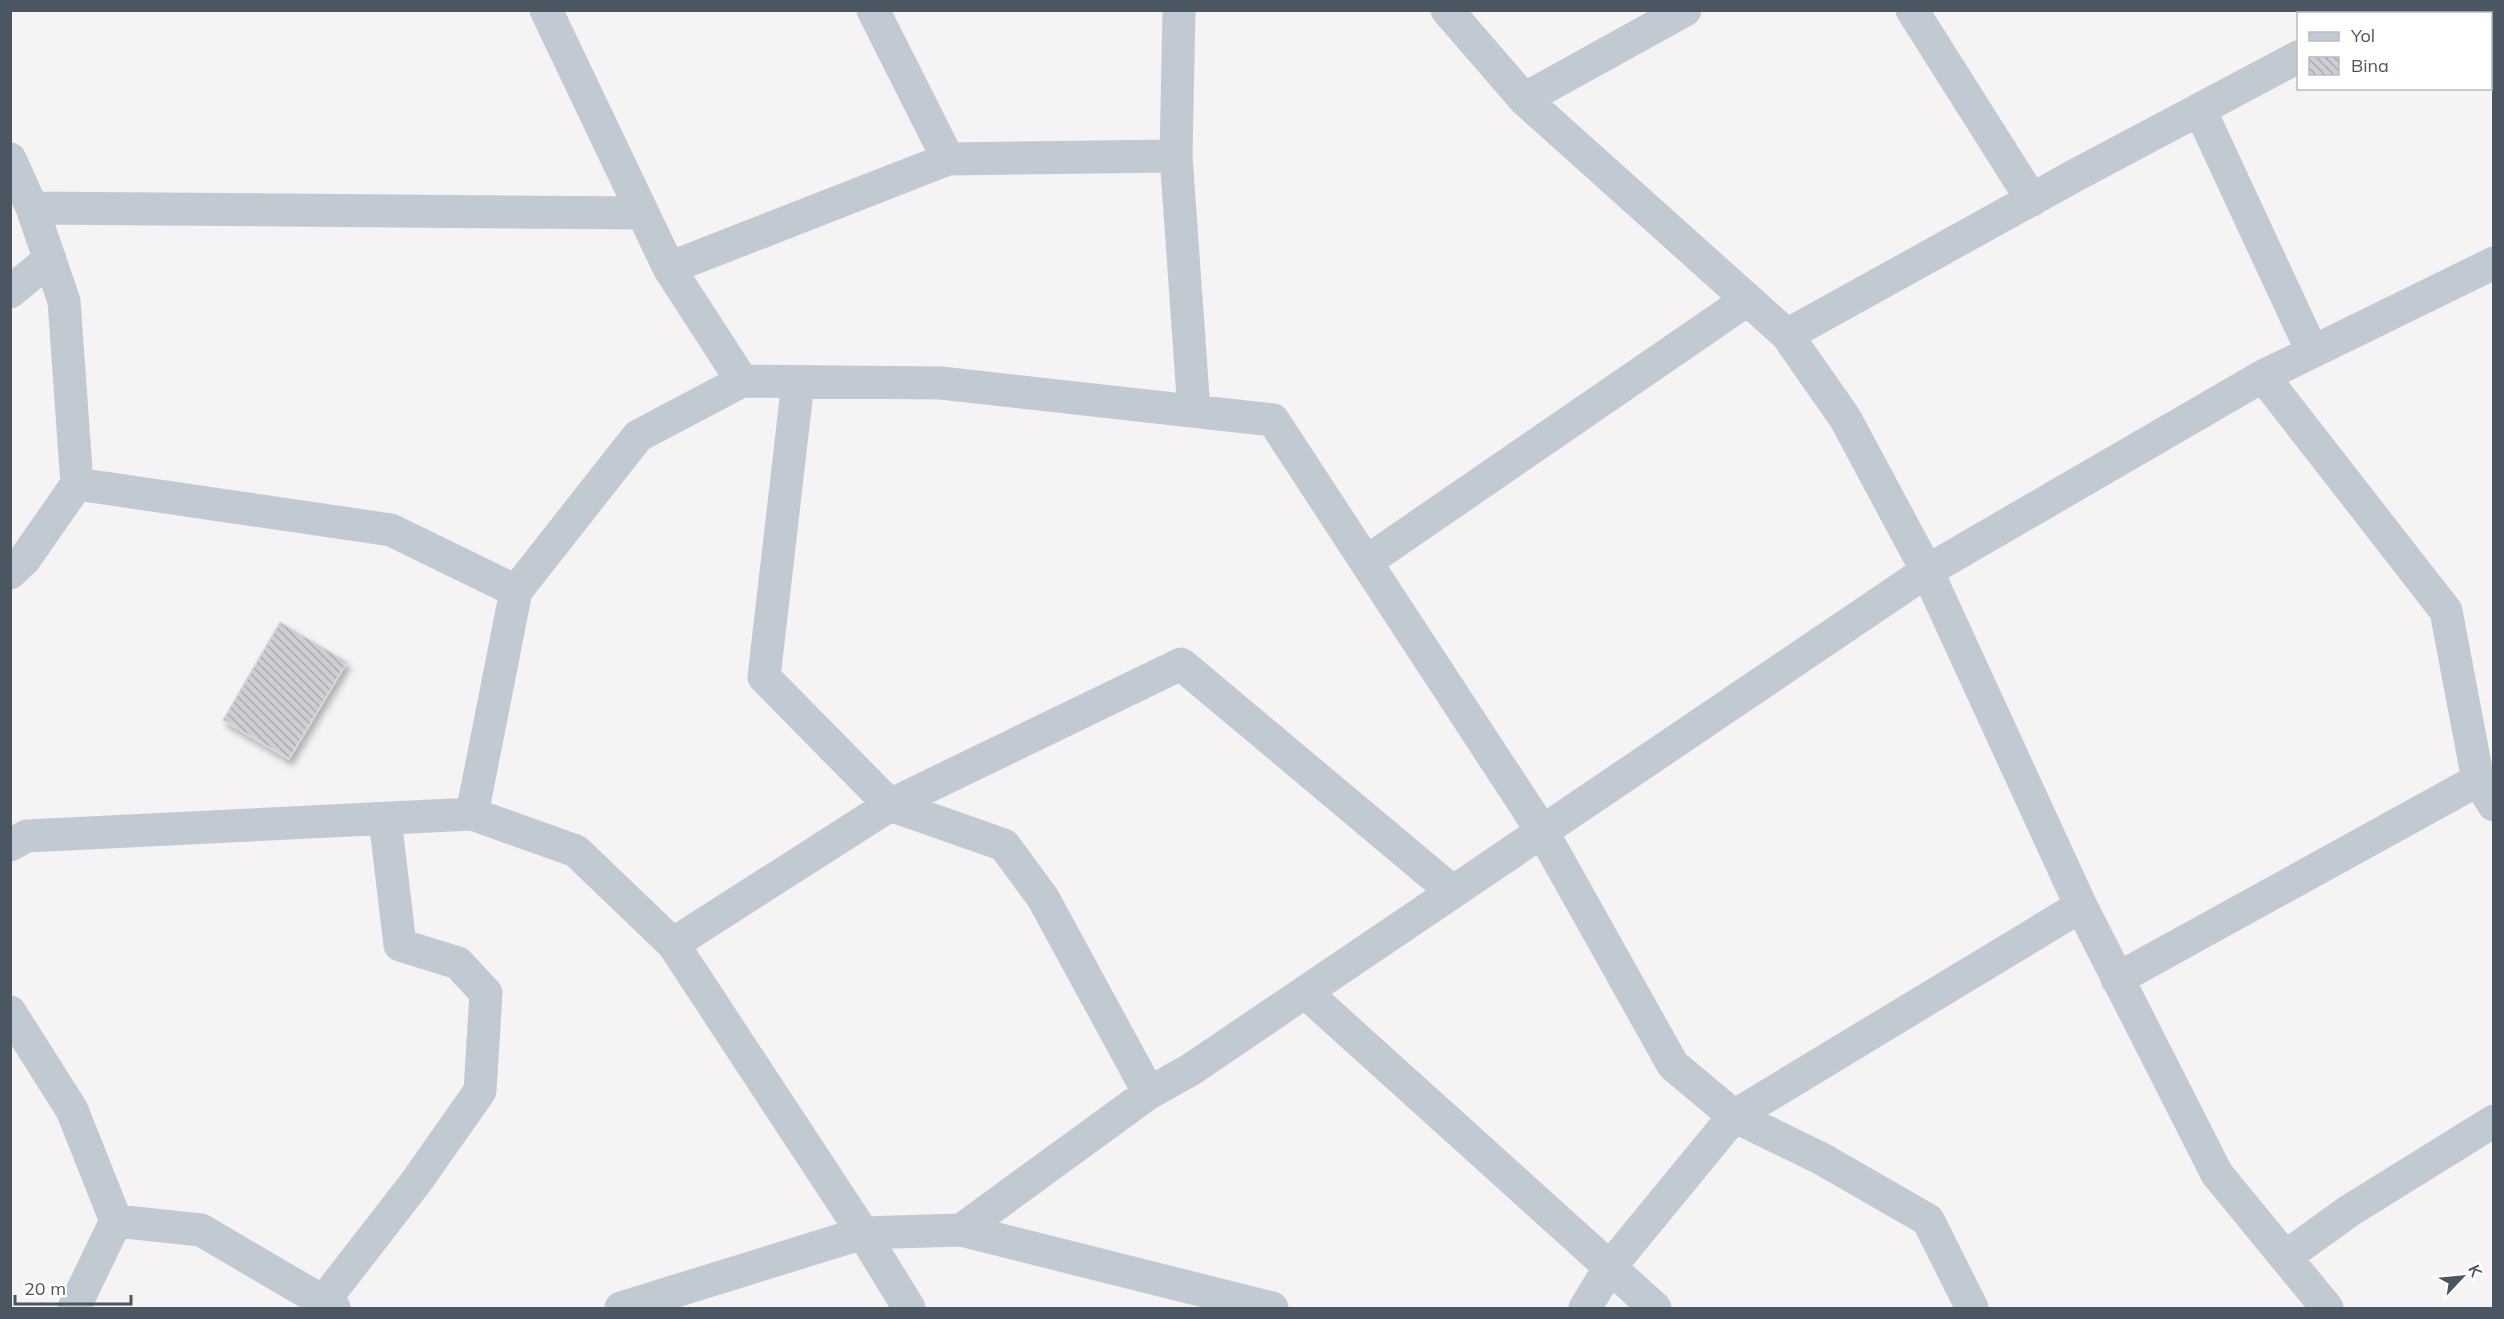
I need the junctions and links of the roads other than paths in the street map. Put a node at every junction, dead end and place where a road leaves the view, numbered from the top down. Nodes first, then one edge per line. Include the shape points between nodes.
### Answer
1 (546, 10) edge
2 (873, 10) edge
3 (1179, 10) edge
4 (1447, 10) edge
5 (1685, 10) edge
6 (1911, 10) edge
7 (2297, 58) edge
8 (1524, 99) junction
9 (2200, 110) junction
10 (1176, 156) junction
11 (10, 159) edge
12 (948, 159) junction
13 (2032, 200) junction
14 (33, 208) junction
15 (642, 213) junction
16 (50, 259) junction
17 (2493, 263) edge
18 (669, 268) junction
19 (10, 292) edge
20 (1748, 300) junction
21 (1787, 335) junction
22 (2312, 351) junction
23 (2263, 375) junction
24 (742, 381) junction
25 (798, 382) junction
26 (1194, 411) junction
27 (77, 484) junction
28 (1366, 562) junction
29 (1926, 571) junction
30 (10, 573) edge
31 (516, 591) junction
32 (2486, 793) edge
33 (890, 805) junction
34 (472, 814) junction
35 (385, 819) junction
36 (1542, 831) junction
37 (16, 833) edge
38 (1453, 892) junction
39 (2081, 906) junction
40 (673, 944) junction
41 (2118, 979) junction
42 (1305, 992) junction
43 (10, 1012) edge
44 (1149, 1094) junction
45 (1734, 1116) junction
46 (2493, 1121) edge
47 (117, 1221) junction
48 (961, 1230) junction
49 (863, 1233) junction
50 (2285, 1257) junction
51 (1610, 1267) junction
52 (329, 1305) edge
53 (74, 1308) edge
54 (621, 1308) edge
55 (909, 1308) edge
56 (1272, 1308) edge
57 (1585, 1308) edge
58 (1655, 1308) edge
59 (1972, 1308) edge
60 (2327, 1308) edge

1 - 15 street
2 - 12 street
3 - 10 street
4 - 8 street
5 - 8 street
6 - 13 street
7 - 9 street
8 - 20 street
9 - 13 street
9 - 22 street
10 - 12 street
10 - 26 street
11 - 14 street
12 - 18 street
13 - 21 street
14 - 15 street
14 - 16 street
15 - 18 street
16 - 19 street
16 - 27 street via 64,301
17 - 22 street
18 - 24 street
20 - 21 street
20 - 28 street
21 - 29 street via 1845,418
22 - 23 street
23 - 29 street
23 - 32 street via 2446,611
24 - 25 street
24 - 31 street via 638,436
25 - 26 street via 941,384
25 - 33 street via 764,677
26 - 28 street via 1273,420
27 - 30 street via 24,560
27 - 31 street via 391,530
28 - 36 street
29 - 36 street
29 - 39 street
31 - 34 street
32 - 41 street
33 - 38 street via 1181,664
33 - 40 street
33 - 44 street via 1004,845 1043,898
34 - 35 street
34 - 40 street via 576,851
35 - 37 street
35 - 52 street via 400,945 458,963 486,993 480,1091
36 - 38 street
36 - 45 street via 1673,1065
38 - 42 street
39 - 41 street
39 - 45 street
40 - 49 street
41 - 50 street via 2217,1174
42 - 44 street
42 - 51 street
43 - 47 street via 72,1110
44 - 48 street
45 - 51 street
45 - 59 street via 1822,1159 1928,1220
46 - 50 street via 2349,1211
47 - 52 street via 201,1230
47 - 53 street
48 - 49 street
48 - 56 street
49 - 54 street
49 - 55 street
50 - 60 street
51 - 57 street
51 - 58 street

